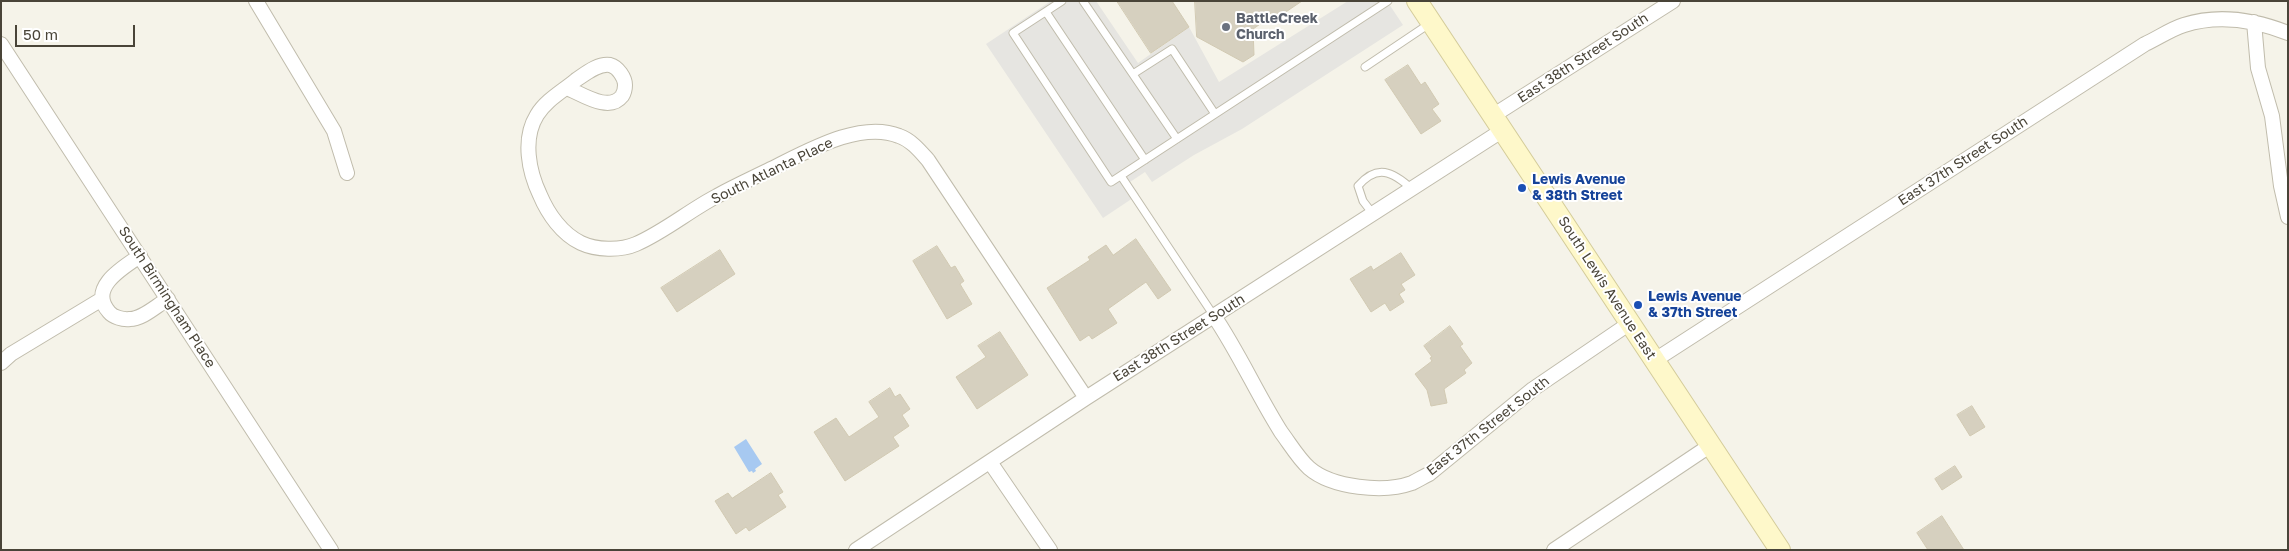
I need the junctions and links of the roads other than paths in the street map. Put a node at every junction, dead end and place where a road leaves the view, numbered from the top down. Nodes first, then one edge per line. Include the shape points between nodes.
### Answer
1 (256, 1) edge
2 (1062, 1) edge
3 (1083, 1) edge
4 (1388, 1) edge
5 (1417, 1) edge
6 (1673, 1) edge
7 (1046, 12) junction
8 (1431, 22) junction
9 (2254, 22) junction
10 (2288, 33) edge
11 (1, 44) edge
12 (1365, 67) dead end
13 (1133, 74) junction
14 (567, 88) dead end
15 (1215, 114) junction
16 (1499, 123) junction
17 (1177, 139) junction
18 (1145, 160) junction
19 (347, 173) dead end
20 (1121, 176) junction
21 (1412, 189) junction
22 (1374, 214) junction
23 (2288, 217) edge
24 (140, 256) junction
25 (168, 299) junction
26 (102, 300) junction
27 (1214, 316) junction
28 (1630, 323) junction
29 (1655, 360) junction
30 (1, 363) edge
31 (1086, 398) junction
32 (1711, 446) junction
33 (990, 462) junction
34 (332, 550) edge
35 (856, 550) edge
36 (1050, 550) edge
37 (1554, 550) edge
38 (1780, 550) edge

1 - 19 street via 334,131
2 - 7 lane
3 - 13 lane
4 - 15 lane
5 - 8 main road, South Lewis Avenue East
6 - 16 street, East 38th Street South
7 - 18 lane
7 - 20 lane via 1013,33 1111,182
8 - 12 lane
8 - 16 main road, South Lewis Avenue East
9 - 10 street, East 37th Street South
9 - 23 street via 2258,68 2272,116
9 - 29 street, East 37th Street South via 2214,19 2184,25 2145,44
11 - 24 street, South Birmingham Place
13 - 15 lane via 1172,49
13 - 17 lane
14 - 31 street, South Atlanta Place via 537,115 530,132 528,159 545,206 564,232 581,243 604,249 635,245 717,196 839,138 871,131 900,136 928,160
15 - 17 lane
16 - 21 street, East 38th Street South
16 - 28 main road, South Lewis Avenue East
17 - 18 lane
18 - 20 lane
20 - 27 lane
21 - 22 street, East 38th Street South
21 - 22 lane via 1397,176 1383,172 1366,176 1358,186 1363,201
22 - 27 street, East 38th Street South
24 - 25 street, South Birmingham Place
24 - 26 street via 107,282
25 - 26 street via 130,319 111,314
25 - 34 street, South Birmingham Place
26 - 30 street
27 - 28 street, East 37th Street South via 1295,452 1311,469 1332,480 1358,487 1411,483 1429,474 1533,389
27 - 31 street, East 38th Street South
28 - 29 main road, South Lewis Avenue East
29 - 32 main road, South Lewis Avenue East
31 - 33 street, East 38th Street South
32 - 37 street
32 - 38 main road, South Lewis Avenue East
33 - 35 street, East 38th Street South
33 - 36 street

